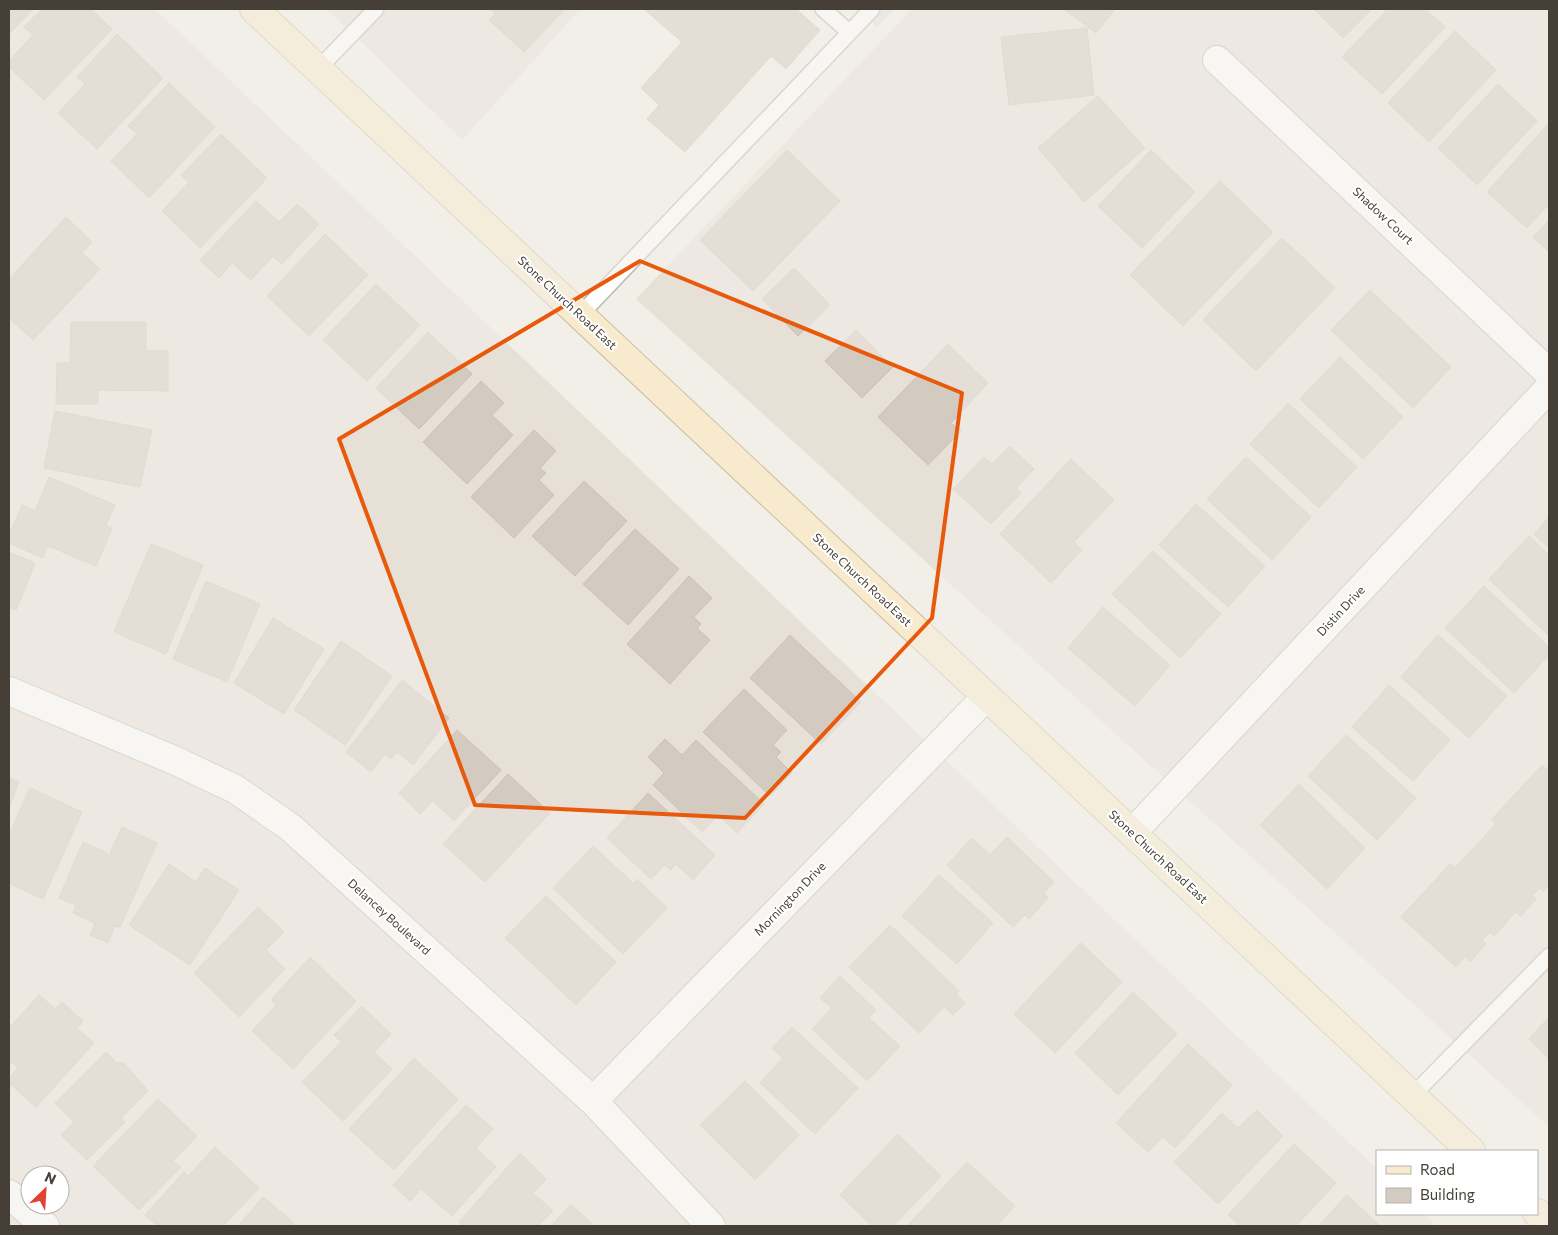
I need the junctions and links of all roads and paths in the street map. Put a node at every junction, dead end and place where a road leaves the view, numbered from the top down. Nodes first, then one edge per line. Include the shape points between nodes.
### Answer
1 (254, 9) edge
2 (376, 9) edge
3 (823, 9) edge
4 (872, 9) edge
5 (849, 32) junction
6 (1217, 60) dead end
7 (318, 69) junction
8 (580, 315) junction
9 (1549, 372) edge
10 (1549, 388) edge
11 (9, 691) edge
12 (986, 696) junction
13 (1132, 833) junction
14 (1549, 956) edge
15 (1412, 1096) junction
16 (593, 1101) junction
17 (1470, 1150) edge
18 (9, 1194) edge
19 (1538, 1214) edge
20 (1549, 1225) edge
21 (45, 1226) edge
22 (711, 1226) edge

1 - 7 main road, Stone Church Road East
2 - 7 lane
3 - 5 lane
4 - 5 lane
5 - 8 lane
6 - 9 street, Shadow Court
7 - 8 main road, Stone Church Road East
8 - 12 main road, Stone Church Road East
10 - 13 street, Distin Drive
11 - 16 street, Delancey Boulevard via 235,789 290,827
12 - 13 main road, Stone Church Road East
12 - 16 street, Mornington Drive
13 - 15 main road, Stone Church Road East
14 - 15 lane
15 - 17 main road, Stone Church Road East
16 - 22 street, Delancey Boulevard
18 - 21 street
19 - 20 main road

